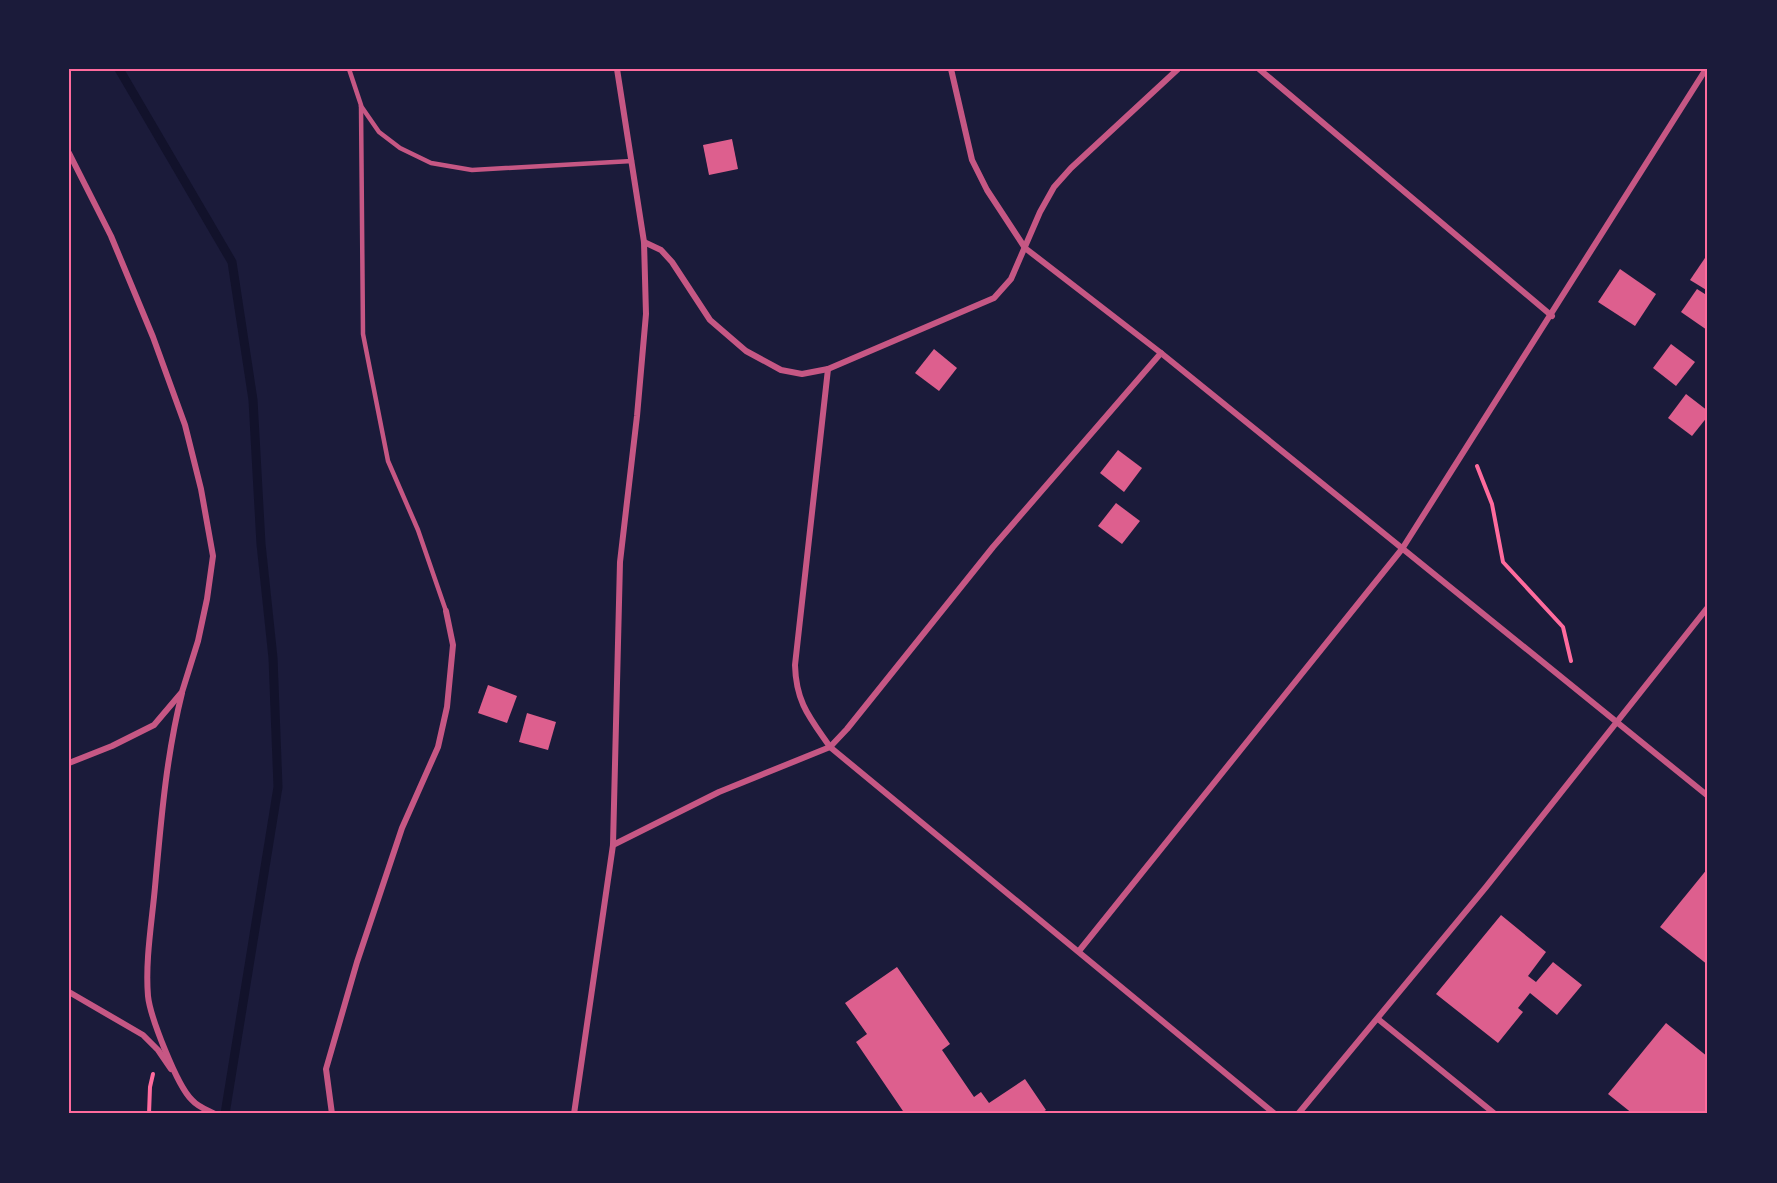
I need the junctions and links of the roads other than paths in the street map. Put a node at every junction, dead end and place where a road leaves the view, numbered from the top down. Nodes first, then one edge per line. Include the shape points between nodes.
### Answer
1 (349, 69) edge
2 (617, 69) edge
3 (951, 69) edge
4 (1178, 69) edge
5 (1259, 69) edge
6 (1706, 69) edge
7 (361, 105) junction
8 (69, 153) edge
9 (632, 161) junction
10 (644, 242) junction
11 (1025, 248) junction
12 (1552, 315) junction
13 (1161, 353) junction
14 (828, 369) junction
15 (1402, 549) junction
16 (1708, 607) edge
17 (446, 611) joint
18 (182, 692) junction
19 (1617, 723) junction
20 (830, 747) junction
21 (69, 763) edge
22 (1708, 796) edge
23 (613, 845) junction
24 (1079, 951) junction
25 (69, 992) edge
26 (1378, 1019) junction
27 (183, 1087) junction
28 (215, 1114) edge
29 (332, 1114) edge
30 (574, 1114) edge
31 (1275, 1114) edge
32 (1298, 1114) edge
33 (1495, 1114) edge

1 - 7 lane
2 - 9 street
3 - 11 street via 972,159
4 - 11 street via 1054,187
5 - 12 street
6 - 12 street
7 - 9 lane via 379,132 431,163 472,170
7 - 17 lane via 363,334 388,461 418,530
8 - 18 street via 111,236 153,337 185,425 201,489 213,556 198,641
9 - 10 street
10 - 14 street via 661,250 710,321 746,351 781,370 802,374
10 - 23 street via 646,314 620,562
11 - 13 street
11 - 14 street via 1011,279 994,298
12 - 15 street
13 - 15 street
13 - 20 street via 993,547
14 - 20 street via 795,665 796,687 804,709
15 - 19 street
15 - 24 street
16 - 19 street
17 - 29 street via 453,645 447,707 438,747 402,828 326,1069
18 - 21 street via 154,725
18 - 27 street via 167,761 148,997
19 - 22 street
19 - 26 street
20 - 23 street via 719,792
20 - 24 street
23 - 30 street
24 - 31 street
25 - 27 street via 143,1035
26 - 32 street
26 - 33 street
27 - 28 street via 191,1099

